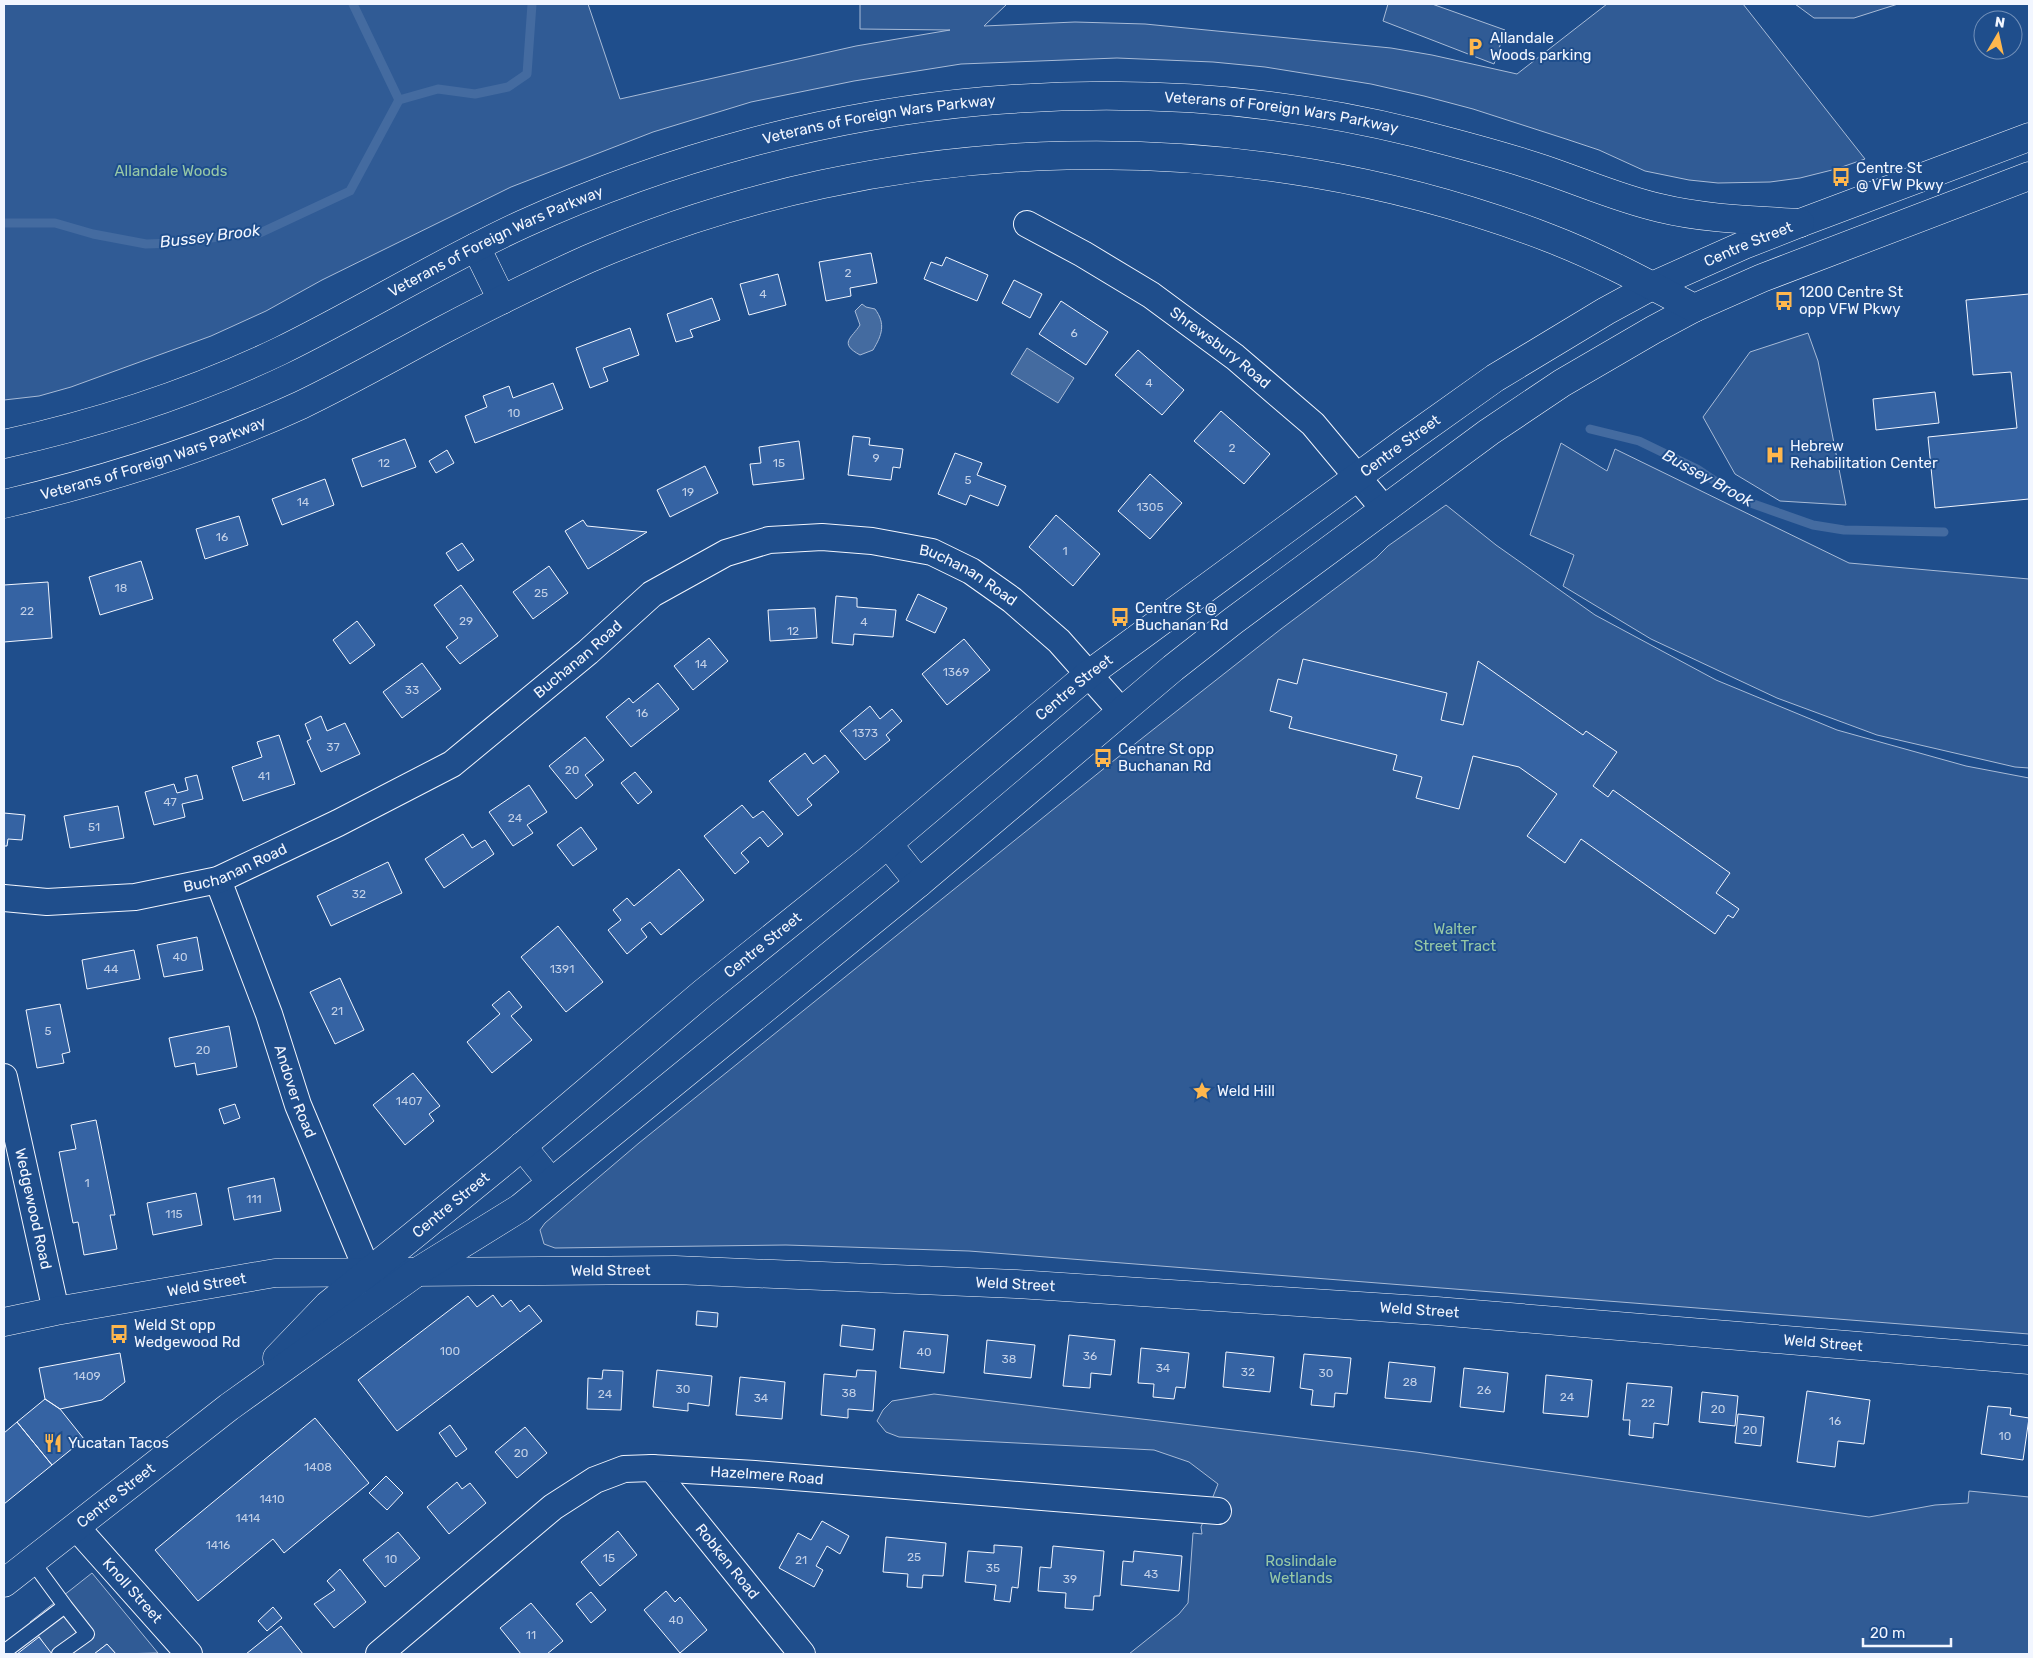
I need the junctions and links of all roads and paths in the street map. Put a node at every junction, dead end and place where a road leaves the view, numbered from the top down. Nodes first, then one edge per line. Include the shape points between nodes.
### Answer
1 (2029, 137) edge
2 (2029, 176) edge
3 (1800, 223) junction
4 (1027, 224) dead end
5 (476, 246) junction
6 (1652, 286) junction
7 (502, 300) junction
8 (1694, 308) junction
9 (4, 444) edge
10 (1358, 477) junction
11 (4, 504) edge
12 (1384, 509) junction
13 (1089, 674) junction
14 (1121, 711) junction
15 (888, 844) junction
16 (218, 880) junction
17 (919, 883) junction
18 (4, 898) edge
19 (4, 1077) edge
20 (522, 1146) junction
21 (551, 1182) junction
22 (420, 1270) junction
23 (368, 1272) junction
24 (384, 1296) junction
25 (56, 1311) junction
26 (4, 1322) edge
27 (2029, 1360) edge
28 (229, 1407) junction
29 (652, 1468) junction
30 (1218, 1512) dead end
31 (76, 1527) junction
32 (32, 1561) junction
33 (4, 1583) edge
34 (65, 1606) junction
35 (4, 1652) edge
36 (59, 1654) edge
37 (189, 1654) edge
38 (379, 1654) edge
39 (802, 1654) edge

1 - 3 main road, Centre Street
2 - 8 main road, Centre Street via 1745,285
3 - 5 main road, Veterans of Foreign Wars Parkway via 1714,216 1657,207 1491,153 1360,121 1206,100 1095,96 931,107 769,137 619,184
3 - 6 main road, Centre Street
4 - 10 street, Shrewsbury Road via 1151,295 1235,357 1313,424
5 - 7 main road
5 - 9 main road, Veterans of Foreign Wars Parkway via 325,328 231,373 80,426
6 - 7 main road, Veterans of Foreign Wars Parkway via 1554,239 1465,208 1404,192 1300,170 1251,164 1198,158 1094,155 937,165 785,194 634,240
6 - 8 main road, Veterans of Foreign Wars Parkway
6 - 10 main road, Centre Street via 1495,378
7 - 11 main road, Veterans of Foreign Wars Parkway via 304,404 256,425 106,478
8 - 12 main road, Centre Street via 1562,383
10 - 12 street, Shrewsbury Road
10 - 13 main road, Centre Street
12 - 14 main road, Centre Street via 1233,621
13 - 14 street, Buchanan Road
13 - 15 main road, Centre Street
13 - 16 street, Buchanan Road via 1059,641 1012,600 971,571 932,552 872,541 822,537 769,540 726,553 652,594 588,652 452,764
14 - 17 main road, Centre Street
15 - 17 main road
15 - 20 main road, Centre Street via 703,993
16 - 18 street, Buchanan Road via 135,897 47,902
16 - 23 street, Andover Road via 269,1014 298,1105
17 - 21 main road, Centre Street
19 - 25 street, Wedgewood Road
20 - 21 main road
20 - 23 main road, Centre Street
21 - 22 main road, Centre Street via 520,1208
22 - 23 main road, Weld Street
22 - 24 main road, Centre Street
22 - 27 main road, Weld Street via 675,1270 1026,1285 1437,1310
23 - 24 street, Andover Road
23 - 25 main road, Weld Street via 274,1273
23 - 28 main road, Centre Street via 328,1305
24 - 28 main road, Centre Street
25 - 26 main road, Weld Street
28 - 31 main road, Centre Street
29 - 30 street, Hazelmere Road
29 - 38 street, Hazelmere Road via 624,1469 595,1480 553,1507
29 - 39 street, Robken Road
31 - 32 main road, Centre Street
31 - 37 street, Knoll Street
32 - 33 main road, Centre Street
32 - 34 lane
34 - 35 lane
34 - 36 lane via 87,1634

